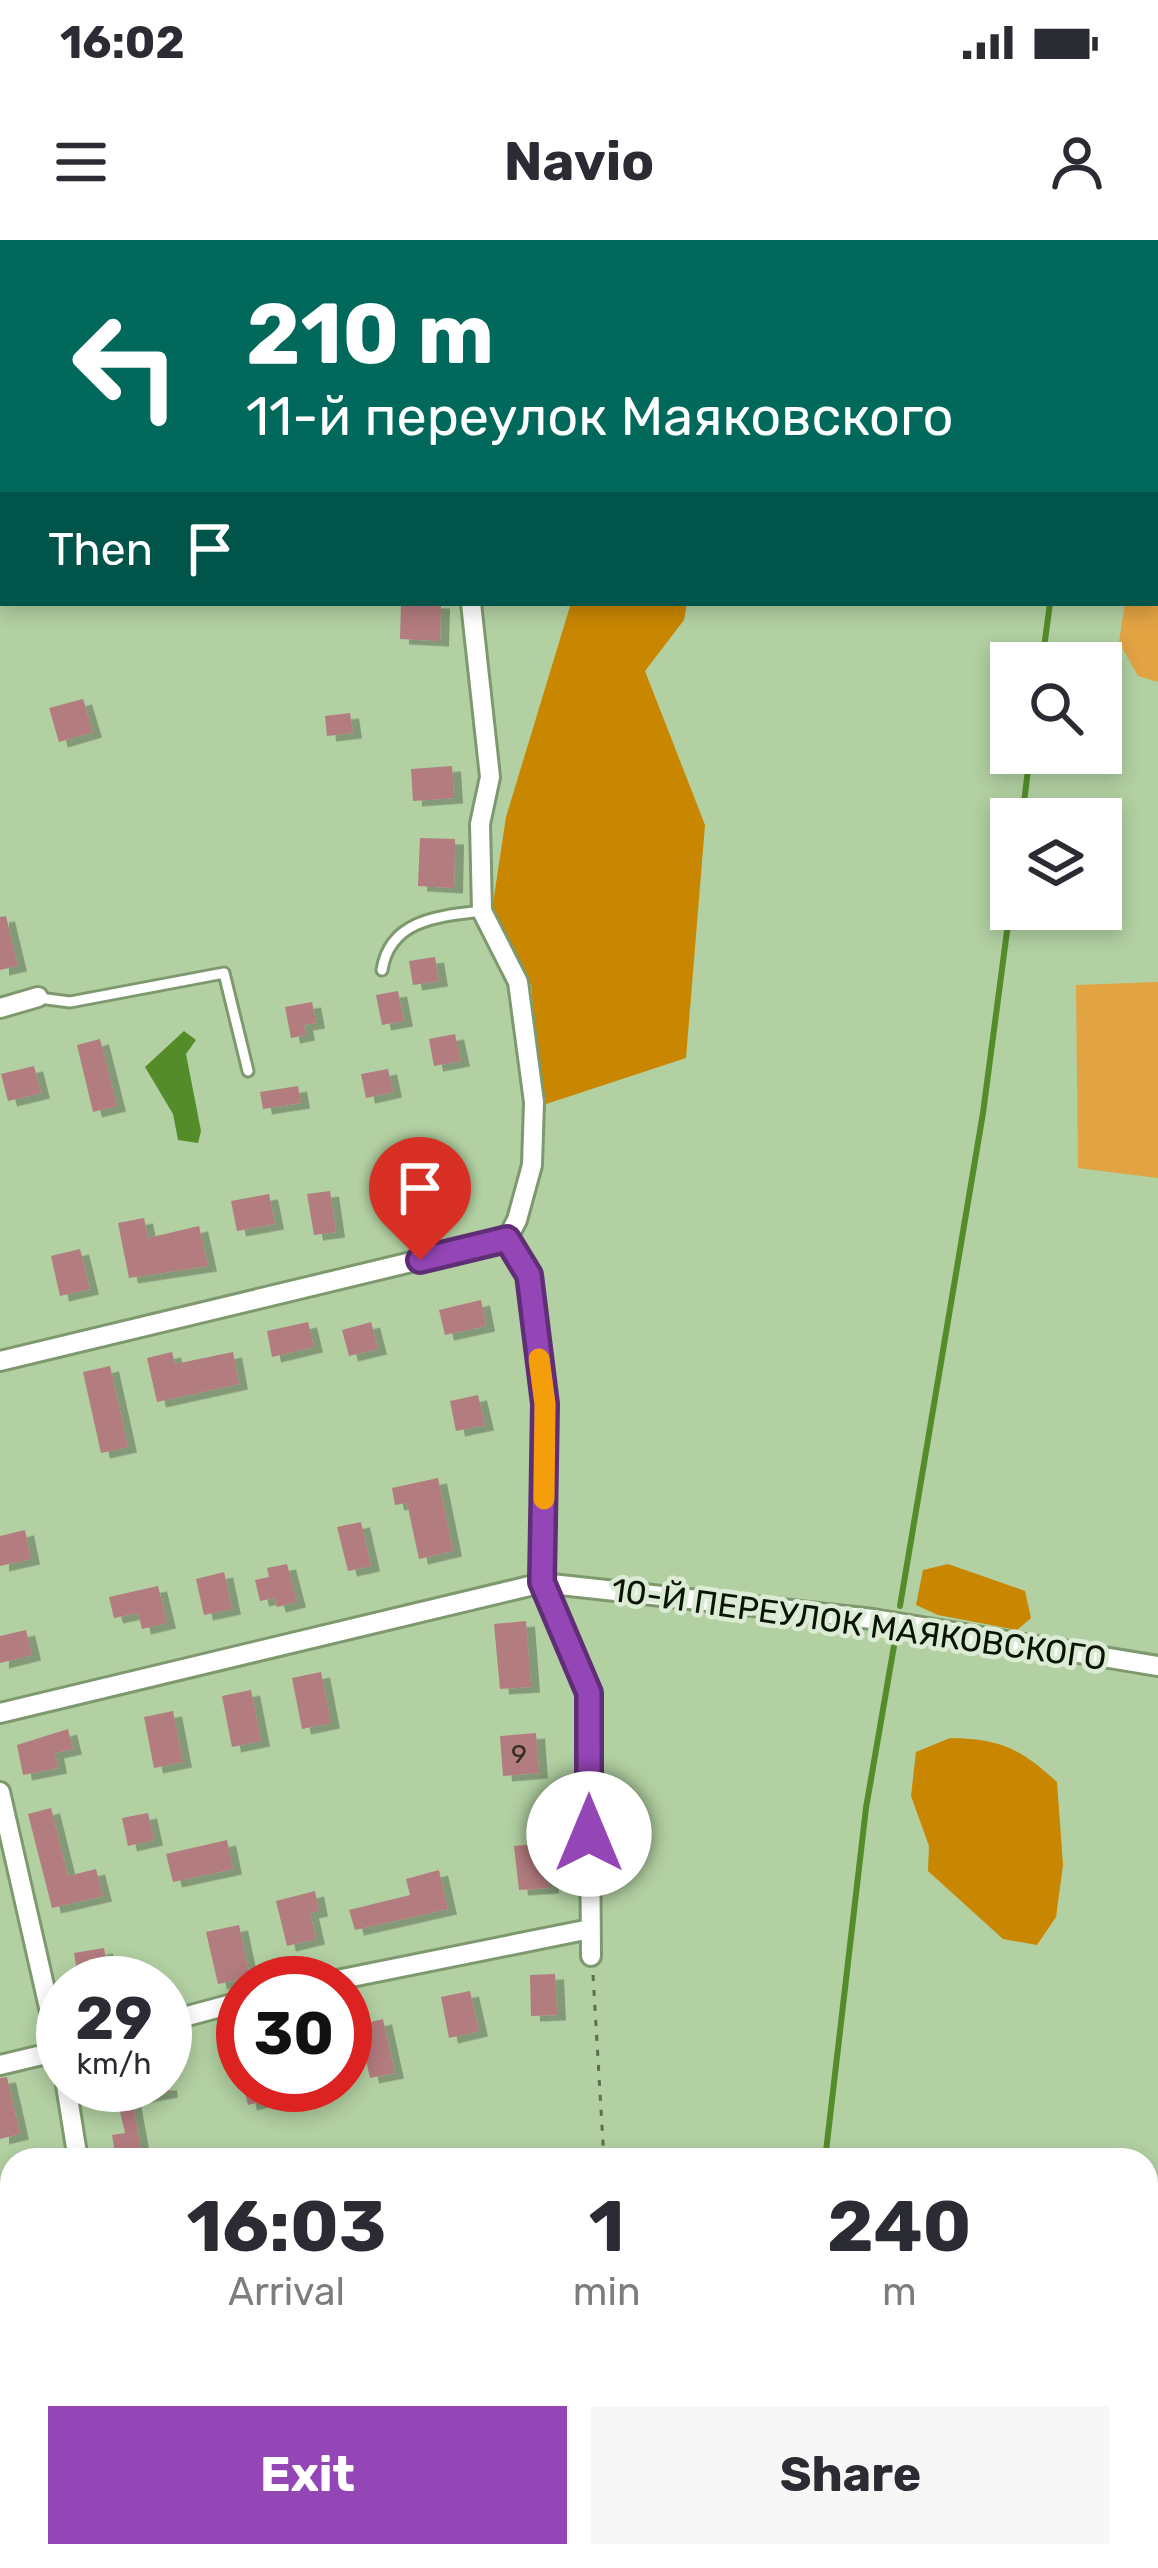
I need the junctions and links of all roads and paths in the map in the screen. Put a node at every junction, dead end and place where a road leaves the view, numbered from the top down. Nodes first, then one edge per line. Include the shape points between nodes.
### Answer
1 (471, 606) edge
2 (482, 910) junction
3 (382, 970) dead end
4 (38, 998) joint
5 (0, 1008) edge
6 (248, 1071) dead end
7 (507, 1239) junction
8 (0, 1361) edge
9 (542, 1582) junction
10 (1158, 1666) edge
11 (0, 1713) edge
12 (0, 1792) edge
13 (590, 1929) junction
14 (591, 1955) joint
15 (39, 1956) edge
16 (372, 1973) edge
17 (36, 2060) edge
18 (0, 2065) edge
19 (70, 2112) edge
20 (76, 2148) edge
21 (603, 2148) edge

1 - 2 street via 490,777 480,824
2 - 3 lane via 426,918 400,933
2 - 7 street via 518,982 534,1102 532,1165
4 - 5 street
4 - 6 lane via 70,1002 224,974
7 - 8 street
7 - 9 street via 529,1275 545,1404
9 - 10 street, 10-Й ПЕРЕУЛОК МАЯКОВСКОГО via 873,1619
9 - 11 street, 10-Й ПЕРЕУЛОК МАЯКОВСКОГО
9 - 13 street via 589,1693
12 - 15 street
13 - 14 street
13 - 16 street
14 - 21 path
17 - 18 street
19 - 20 street

